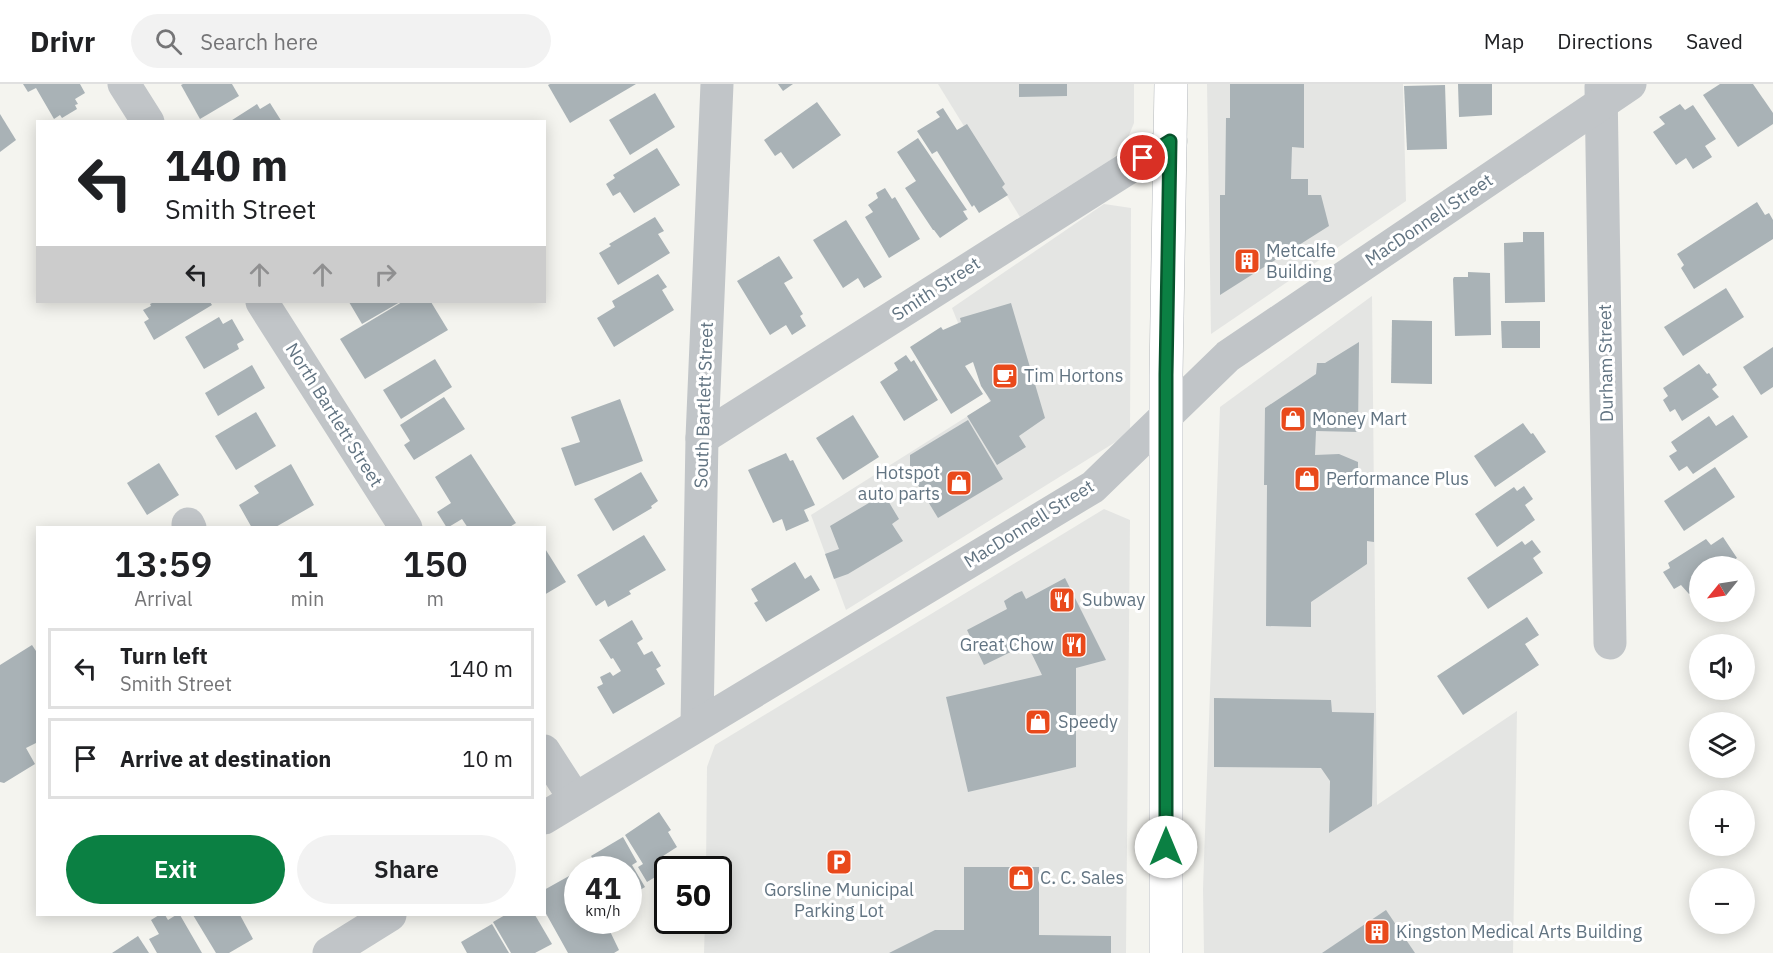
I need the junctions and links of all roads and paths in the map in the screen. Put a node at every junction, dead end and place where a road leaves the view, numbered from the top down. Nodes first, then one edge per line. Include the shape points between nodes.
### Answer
1 (124, 84) edge
2 (717, 84) edge
3 (1171, 84) edge
4 (1630, 84) edge
5 (1601, 94) edge
6 (147, 120) edge
7 (1170, 141) junction
8 (263, 303) edge
9 (1166, 417) junction
10 (702, 438) junction
11 (405, 526) edge
12 (1610, 643) dead end
13 (697, 725) junction
14 (546, 754) edge
15 (575, 799) junction
16 (546, 817) edge
17 (388, 916) edge
18 (329, 953) edge
19 (1166, 953) edge

1 - 6 street
2 - 10 street, South Bartlett Street
3 - 7 main road
4 - 5 street, MacDonnell Street
5 - 9 street, MacDonnell Street via 1228,356
5 - 12 street, Durham Street
7 - 9 main road
7 - 10 street, Smith Street
8 - 11 street, North Bartlett Street
9 - 13 street, MacDonnell Street via 1093,487
9 - 19 main road
10 - 13 street, South Bartlett Street
13 - 15 street, MacDonnell Street
14 - 15 street
15 - 16 street, MacDonnell Street
17 - 18 street

